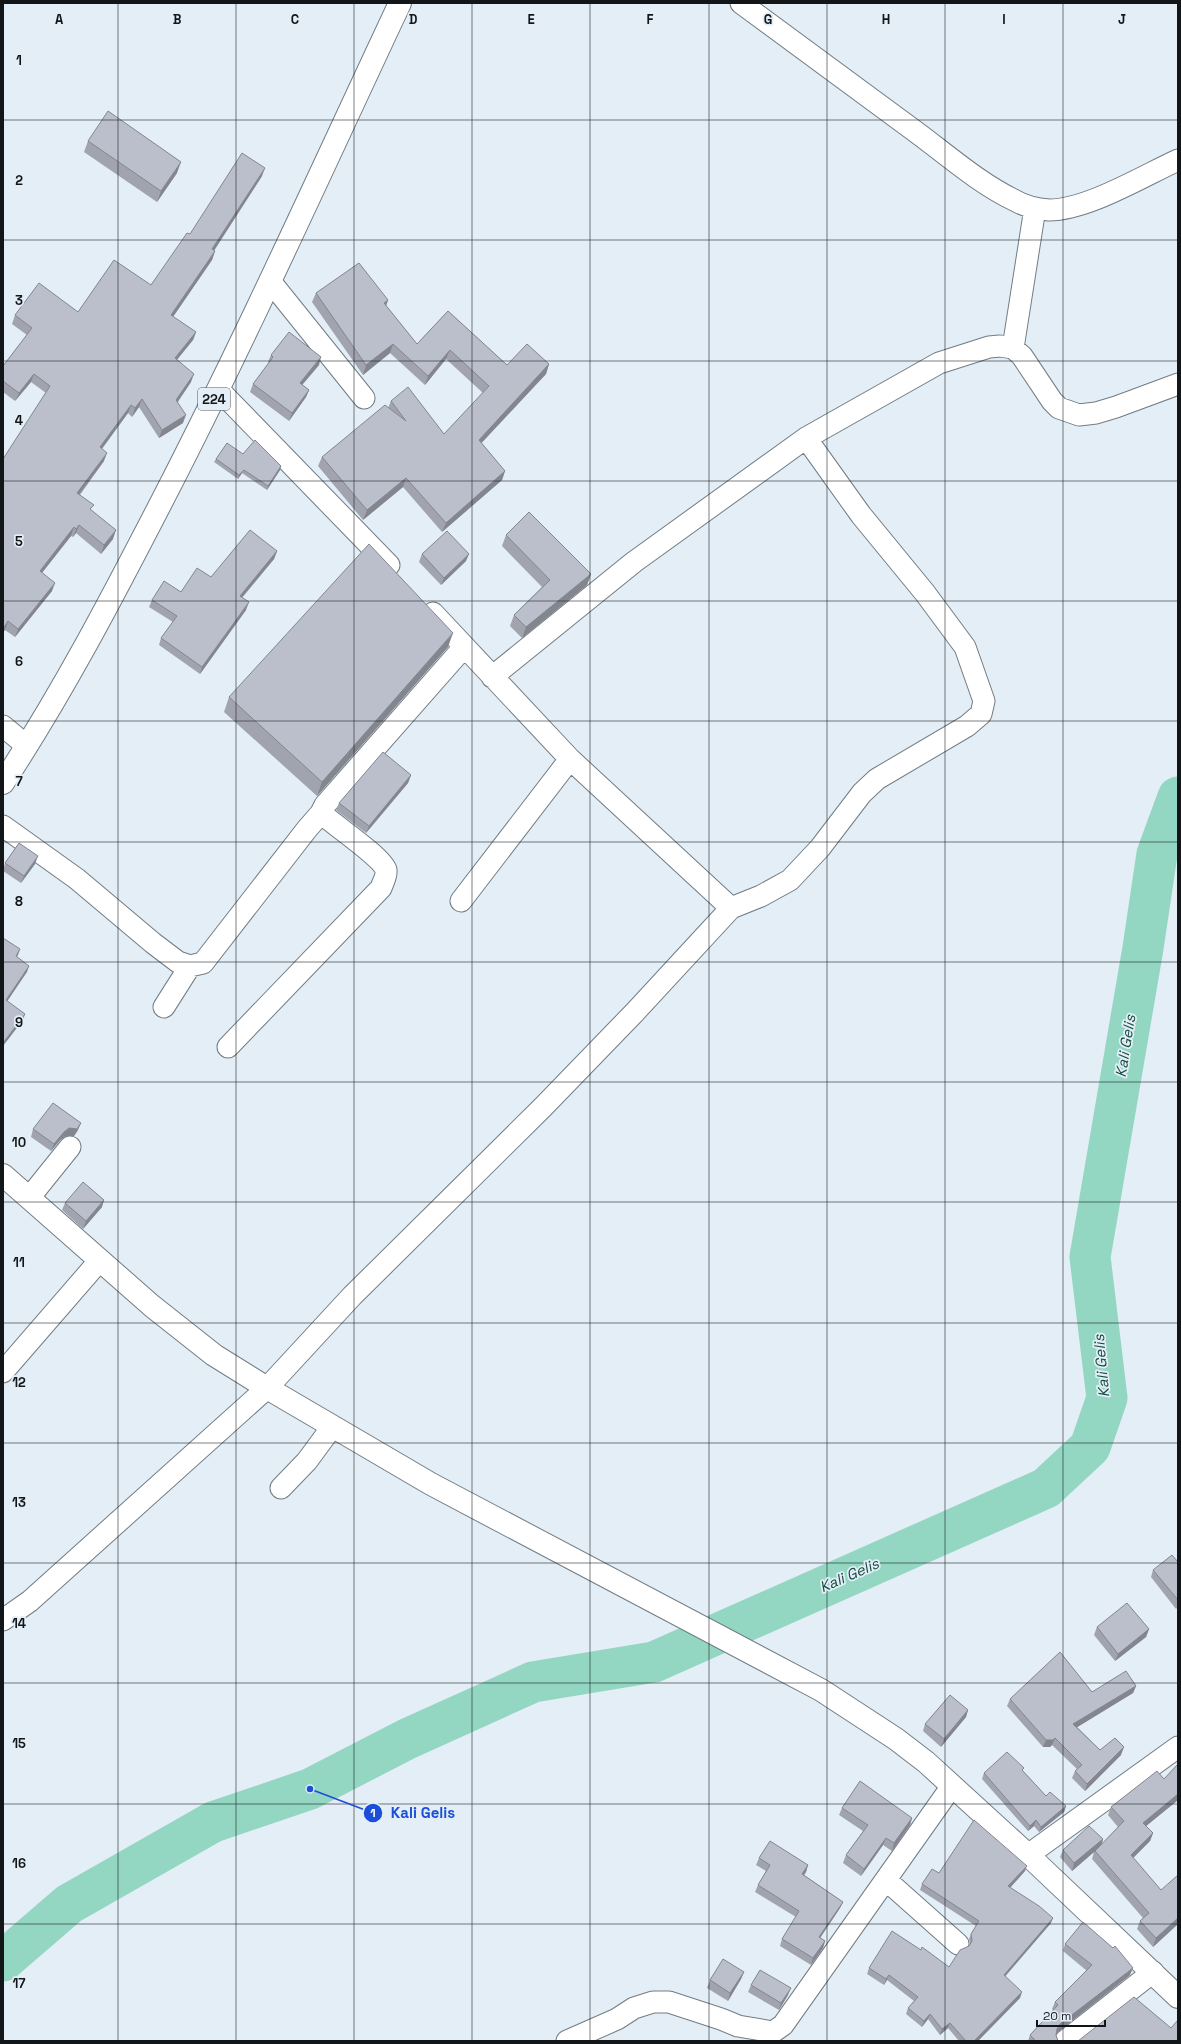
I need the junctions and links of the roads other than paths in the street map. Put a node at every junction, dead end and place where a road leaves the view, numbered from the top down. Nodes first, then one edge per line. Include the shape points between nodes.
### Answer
1 (400, 3) edge
2 (741, 3) edge
3 (1178, 160) edge
4 (1035, 208) junction
5 (270, 281) junction
6 (1013, 348) junction
7 (1178, 384) edge
8 (219, 390) junction
9 (364, 398) dead end
10 (806, 438) junction
11 (403, 580) edge
12 (418, 597) edge
13 (464, 647) junction
14 (492, 677) junction
15 (3, 726) edge
16 (28, 746) junction
17 (570, 759) junction
18 (3, 783) edge
19 (321, 814) junction
20 (3, 826) edge
21 (461, 901) dead end
22 (732, 908) junction
23 (190, 966) junction
24 (164, 1007) dead end
25 (228, 1047) dead end
26 (70, 1147) dead end
27 (3, 1175) edge
28 (30, 1198) junction
29 (100, 1260) junction
30 (3, 1372) edge
31 (267, 1388) junction
32 (332, 1427) junction
33 (281, 1488) dead end
34 (3, 1620) edge
35 (1178, 1747) edge
36 (952, 1786) junction
37 (1028, 1855) junction
38 (886, 1880) junction
39 (958, 1944) dead end
40 (1152, 1972) junction
41 (1178, 1997) edge
42 (567, 2041) edge
43 (1065, 2041) edge

1 - 5 street, 224
2 - 4 street via 973,174 1014,200
3 - 4 street via 1080,204 1058,209
4 - 6 street
5 - 8 street, 224
5 - 9 street
6 - 7 street via 1022,356 1052,401 1059,408 1079,415 1096,413
6 - 10 street via 989,348 939,363
8 - 11 street
8 - 16 street, 224 via 108,606
10 - 14 street via 634,562
10 - 22 street via 861,515 965,647 984,707 978,718 967,726 877,779 862,793 820,848 790,880
12 - 13 street
13 - 14 street
13 - 19 street via 325,804
14 - 17 street
15 - 16 street
16 - 18 street, 224
17 - 21 street
17 - 22 street
19 - 23 street via 203,963
19 - 25 street via 376,856 386,871 386,876 373,898
20 - 23 street via 77,879 178,962
22 - 31 street via 548,1101 352,1296
23 - 24 street
26 - 28 street
27 - 28 street
28 - 29 street
29 - 30 street
29 - 31 street via 152,1306 214,1355
31 - 32 street
31 - 34 street via 30,1601
32 - 33 street via 307,1461
32 - 36 street via 431,1484 861,1714
35 - 37 street
36 - 37 street
36 - 38 street
37 - 40 street
38 - 39 street
38 - 42 street via 784,2025 773,2032 738,2026 668,2002 652,2002 634,2008 617,2019
40 - 41 street
40 - 43 street

